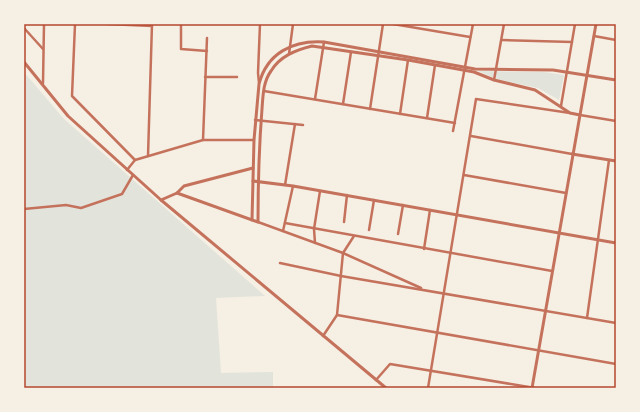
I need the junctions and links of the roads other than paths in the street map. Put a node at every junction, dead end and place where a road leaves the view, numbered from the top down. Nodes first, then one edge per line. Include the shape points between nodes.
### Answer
1 (44, 24) edge
2 (75, 24) edge
3 (107, 24) edge
4 (181, 24) edge
5 (260, 24) edge
6 (293, 24) edge
7 (383, 24) edge
8 (393, 24) edge
9 (473, 24) edge
10 (504, 24) edge
11 (575, 24) edge
12 (596, 24) edge
13 (152, 25) edge
14 (24, 28) edge
15 (594, 36) junction
16 (470, 37) junction
17 (207, 38) dead end
18 (502, 40) junction
19 (616, 40) edge
20 (324, 42) junction
21 (572, 42) junction
22 (290, 47) junction
23 (323, 47) junction
24 (43, 50) junction
25 (207, 51) junction
26 (379, 51) junction
27 (351, 52) junction
28 (288, 54) junction
29 (378, 56) junction
30 (408, 60) junction
31 (24, 62) edge
32 (435, 65) junction
33 (464, 68) junction
34 (496, 69) junction
35 (567, 71) junction
36 (587, 75) junction
37 (205, 77) junction
38 (237, 77) dead end
39 (494, 80) junction
40 (616, 80) edge
41 (42, 83) junction
42 (259, 84) junction
43 (264, 91) junction
44 (315, 99) junction
45 (343, 104) junction
46 (561, 106) junction
47 (370, 109) junction
48 (570, 113) junction
49 (400, 114) junction
50 (580, 115) junction
51 (426, 118) junction
52 (255, 120) junction
53 (261, 121) junction
54 (616, 121) edge
55 (454, 123) junction
56 (295, 124) junction
57 (303, 125) dead end
58 (453, 131) dead end
59 (471, 136) junction
60 (203, 140) junction
61 (254, 140) junction
62 (572, 154) junction
63 (148, 156) junction
64 (135, 160) junction
65 (609, 160) junction
66 (616, 161) edge
67 (253, 168) junction
68 (127, 170) junction
69 (133, 175) junction
70 (464, 175) junction
71 (253, 181) junction
72 (258, 181) junction
73 (285, 185) junction
74 (292, 186) junction
75 (320, 191) junction
76 (177, 193) junction
77 (566, 193) junction
78 (347, 196) junction
79 (161, 200) junction
80 (374, 200) junction
81 (403, 205) junction
82 (24, 209) edge
83 (430, 210) junction
84 (456, 214) junction
85 (252, 220) junction
86 (258, 222) junction
87 (344, 222) dead end
88 (285, 223) junction
89 (314, 229) junction
90 (370, 230) dead end
91 (283, 231) junction
92 (559, 233) junction
93 (398, 234) dead end
94 (354, 236) junction
95 (598, 240) junction
96 (315, 243) junction
97 (616, 243) edge
98 (424, 249) junction
99 (343, 253) junction
100 (449, 253) junction
101 (280, 263) dead end
102 (552, 271) junction
103 (341, 276) junction
104 (425, 290) junction
105 (444, 293) junction
106 (545, 311) junction
107 (337, 315) junction
108 (587, 318) junction
109 (616, 323) edge
110 (437, 332) junction
111 (322, 336) junction
112 (539, 350) junction
113 (616, 364) edge
114 (430, 370) junction
115 (376, 380) junction
116 (386, 388) edge
117 (428, 388) edge
118 (532, 388) edge
119 (535, 388) edge

1 - 24 street
2 - 64 street via 72,96
3 - 13 street
4 - 25 street via 181,49
5 - 42 street
6 - 22 street
7 - 26 street
8 - 16 street
9 - 16 street
10 - 18 street
11 - 21 street
12 - 15 street
13 - 63 street
14 - 24 street
15 - 19 street
15 - 36 street
16 - 33 street
17 - 25 street
18 - 21 street
18 - 34 street
20 - 22 street via 311,41
20 - 23 street
20 - 26 street
21 - 35 street
22 - 28 street
22 - 42 street via 272,58
23 - 27 street
23 - 28 street via 312,46
23 - 44 street
24 - 41 street
25 - 37 street
26 - 29 street
26 - 33 street
27 - 29 street
27 - 45 street
28 - 43 street via 271,70 266,78
29 - 30 street
29 - 47 street
30 - 32 street
30 - 49 street
31 - 41 street
32 - 33 street
32 - 51 street
33 - 34 street
33 - 39 street
33 - 55 street
34 - 35 street
34 - 39 street
35 - 36 street
35 - 46 street
36 - 40 street
36 - 50 street
37 - 38 street
37 - 60 street
39 - 46 street via 535,90
41 - 68 street via 68,116
42 - 52 street
43 - 44 street
43 - 53 street
44 - 45 street
45 - 47 street
46 - 48 street
47 - 49 street
48 - 50 street
48 - 59 street via 476,99
49 - 51 street
50 - 54 street
50 - 62 street
51 - 55 street
52 - 53 street
52 - 61 street
53 - 56 street
53 - 72 street
55 - 58 street
56 - 57 street
56 - 73 street
59 - 62 street
59 - 70 street
60 - 61 street
60 - 63 street
61 - 67 street
62 - 65 street
62 - 77 street
63 - 64 street
64 - 68 street
65 - 66 street
65 - 95 street
67 - 71 street
67 - 76 street via 184,186
68 - 69 street
69 - 79 street
69 - 82 street via 122,194 81,208 66,205
70 - 77 street
70 - 84 street
71 - 72 street
71 - 85 street
72 - 73 street
72 - 86 street
73 - 74 street
74 - 75 street
74 - 88 street
75 - 78 street
75 - 89 street
76 - 79 street
76 - 85 street
77 - 92 street
78 - 80 street
78 - 87 street
79 - 111 street
80 - 81 street
80 - 90 street
81 - 83 street
81 - 93 street
83 - 84 street
83 - 98 street
84 - 92 street
84 - 100 street
85 - 86 street
86 - 91 street
88 - 89 street
88 - 91 street
89 - 94 street
89 - 96 street
91 - 96 street
92 - 95 street
92 - 102 street
94 - 98 street
94 - 99 street
95 - 97 street
95 - 108 street
96 - 99 street
98 - 100 street
99 - 103 street
99 - 104 street
100 - 102 street
100 - 105 street
101 - 103 street
102 - 106 street
103 - 104 street
103 - 107 street
104 - 105 street
105 - 106 street
105 - 110 street
106 - 108 street
106 - 112 street
107 - 110 street
107 - 111 street
108 - 109 street
110 - 112 street
110 - 114 street
111 - 115 street
112 - 113 street
112 - 118 street
114 - 115 street via 390,364
114 - 117 street
114 - 118 street
115 - 116 street
118 - 119 street

